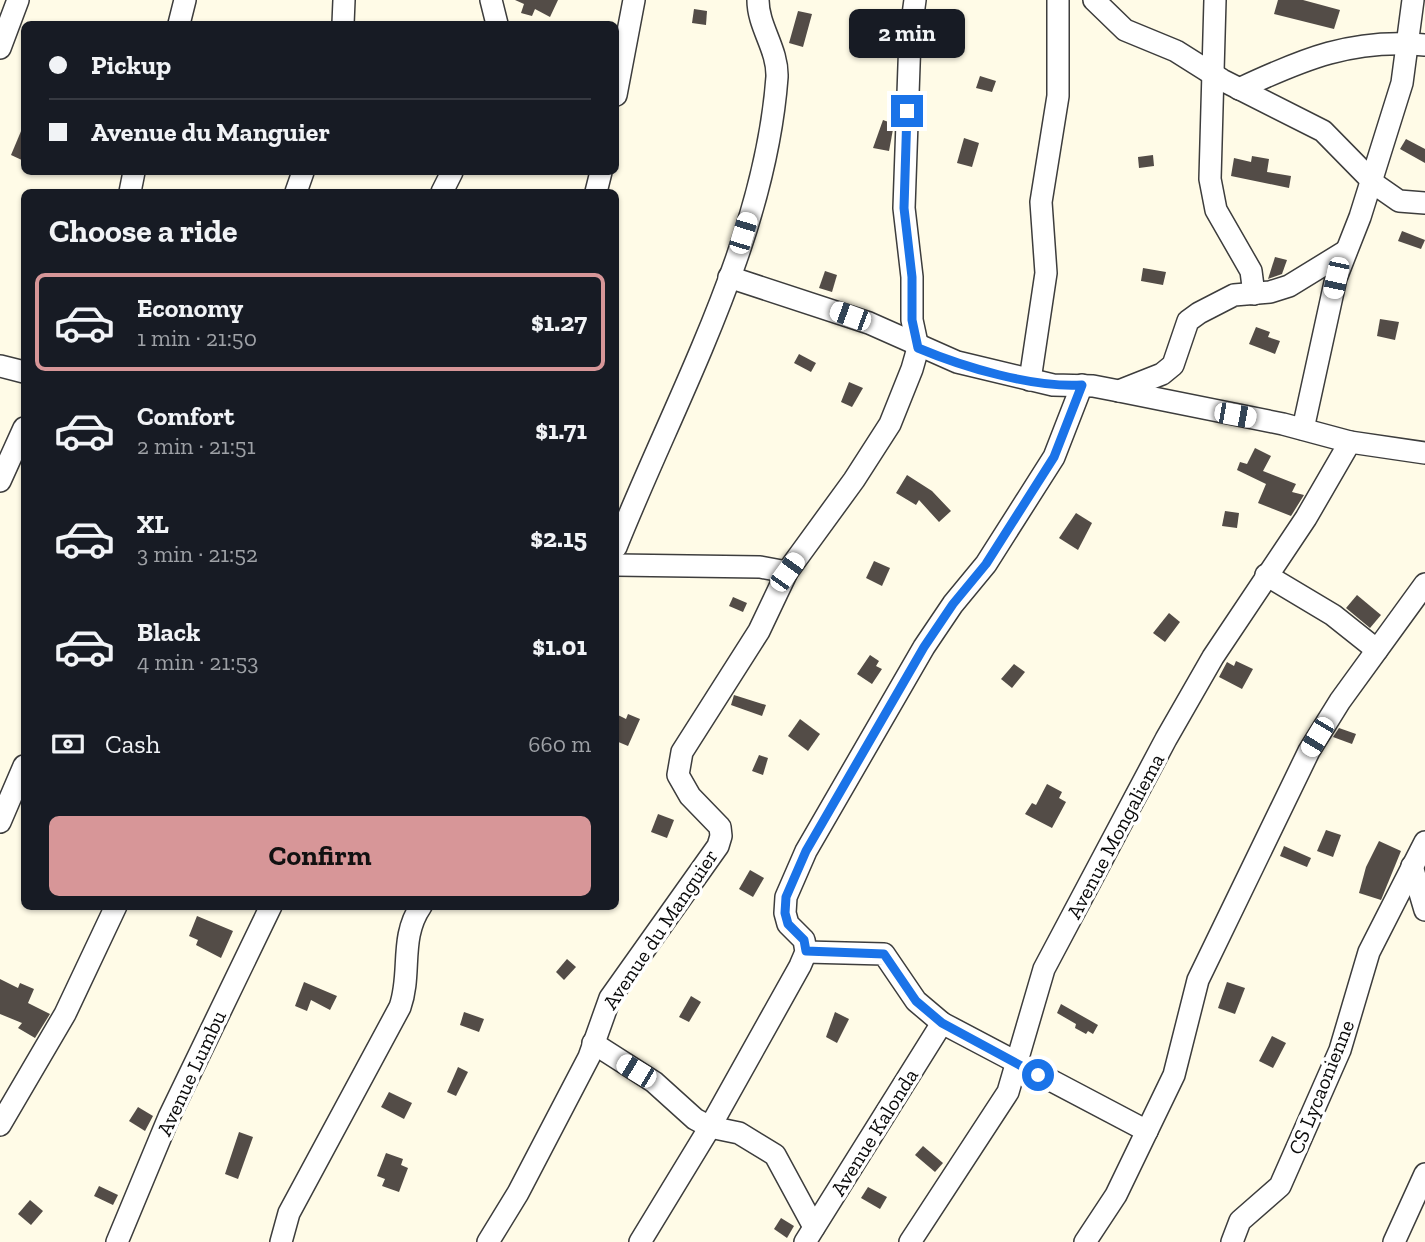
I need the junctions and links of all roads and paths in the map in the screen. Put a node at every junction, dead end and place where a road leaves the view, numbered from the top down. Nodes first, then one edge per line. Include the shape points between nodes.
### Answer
1 (18, 0) edge
2 (184, 0) edge
3 (344, 0) edge
4 (491, 0) edge
5 (634, 0) edge
6 (758, 0) edge
7 (915, 0) edge
8 (1058, 0) edge
9 (1094, 0) edge
10 (1215, 0) edge
11 (1413, 0) edge
12 (180, 21) edge
13 (343, 21) edge
14 (496, 21) edge
15 (1415, 44) edge
16 (0, 48) edge
17 (1215, 75) junction
18 (619, 79) edge
19 (1239, 89) junction
20 (1371, 180) junction
21 (1425, 203) edge
22 (1346, 251) junction
23 (729, 278) junction
24 (1254, 294) junction
25 (918, 348) junction
26 (0, 366) edge
27 (21, 371) edge
28 (1030, 380) junction
29 (1082, 385) junction
30 (1119, 391) junction
31 (1303, 429) junction
32 (21, 435) edge
33 (1350, 442) junction
34 (1425, 453) edge
35 (0, 481) edge
36 (619, 540) edge
37 (619, 565) edge
38 (787, 572) junction
39 (1266, 575) junction
40 (1425, 584) edge
41 (1377, 650) junction
42 (21, 773) edge
43 (0, 822) edge
44 (1425, 842) edge
45 (1412, 866) junction
46 (114, 910) edge
47 (269, 910) edge
48 (419, 910) edge
49 (1425, 910) edge
50 (806, 951) junction
51 (942, 1023) junction
52 (593, 1043) junction
53 (1016, 1063) junction
54 (0, 1125) edge
55 (710, 1127) junction
56 (1147, 1131) junction
57 (1425, 1174) edge
58 (809, 1234) edge
59 (117, 1242) edge
60 (281, 1242) edge
61 (488, 1242) edge
62 (640, 1242) edge
63 (910, 1242) edge
64 (1084, 1242) edge
65 (1232, 1242) edge
66 (1394, 1242) edge

1 - 16 street
2 - 12 street
3 - 13 street
4 - 14 street
5 - 18 street
6 - 23 street via 777,75 762,167
7 - 25 street via 904,208
8 - 28 street via 1058,96 1041,202 1046,273
9 - 17 street via 1125,30 1176,51
10 - 17 street
11 - 15 street
15 - 19 street via 1364,44 1325,52
15 - 20 street
17 - 19 street
17 - 24 street via 1209,179 1216,210 1251,271
19 - 20 street via 1323,131
20 - 21 street via 1399,201
20 - 22 street
22 - 24 street via 1289,286
22 - 31 street
23 - 25 street via 869,323
23 - 36 street
24 - 30 street via 1234,295 1199,313 1188,321 1173,365
25 - 28 street
25 - 38 street, Avenue du Manguier via 890,424
26 - 27 street
28 - 29 street
29 - 30 street
29 - 50 street via 1054,457 986,564 924,647 806,851 786,897 785,913 788,924 804,940
30 - 31 street
31 - 33 street
32 - 35 street
33 - 34 street
33 - 39 street, Avenue Mongaliema
37 - 38 street via 760,567
38 - 52 street, Avenue du Manguier via 759,631 682,752 678,775 690,796 720,827 718,846 610,998
39 - 41 street via 1333,615
39 - 53 street, Avenue Mongaliema via 1166,739 1044,969
40 - 41 street
41 - 56 street via 1326,722 1287,792 1198,980 1174,1075
42 - 43 street
44 - 45 street, CS Lycaonienne
45 - 49 street
45 - 65 street, CS Lycaonienne via 1369,952 1340,1050 1280,1186 1240,1222
46 - 54 street via 65,1014
47 - 59 street, Avenue Lumbu via 169,1117
48 - 60 street via 406,938 406,989 400,1007 289,1213
50 - 51 street via 884,954 916,1001
50 - 55 street
51 - 53 street
51 - 58 street, Avenue Kalonda
52 - 55 street via 654,1082
52 - 61 street, Avenue du Manguier via 518,1193
53 - 56 street
53 - 63 street, Avenue Mongaliema via 1008,1092
55 - 58 street via 739,1133 775,1155
55 - 62 street
56 - 64 street via 1116,1195
57 - 66 street

